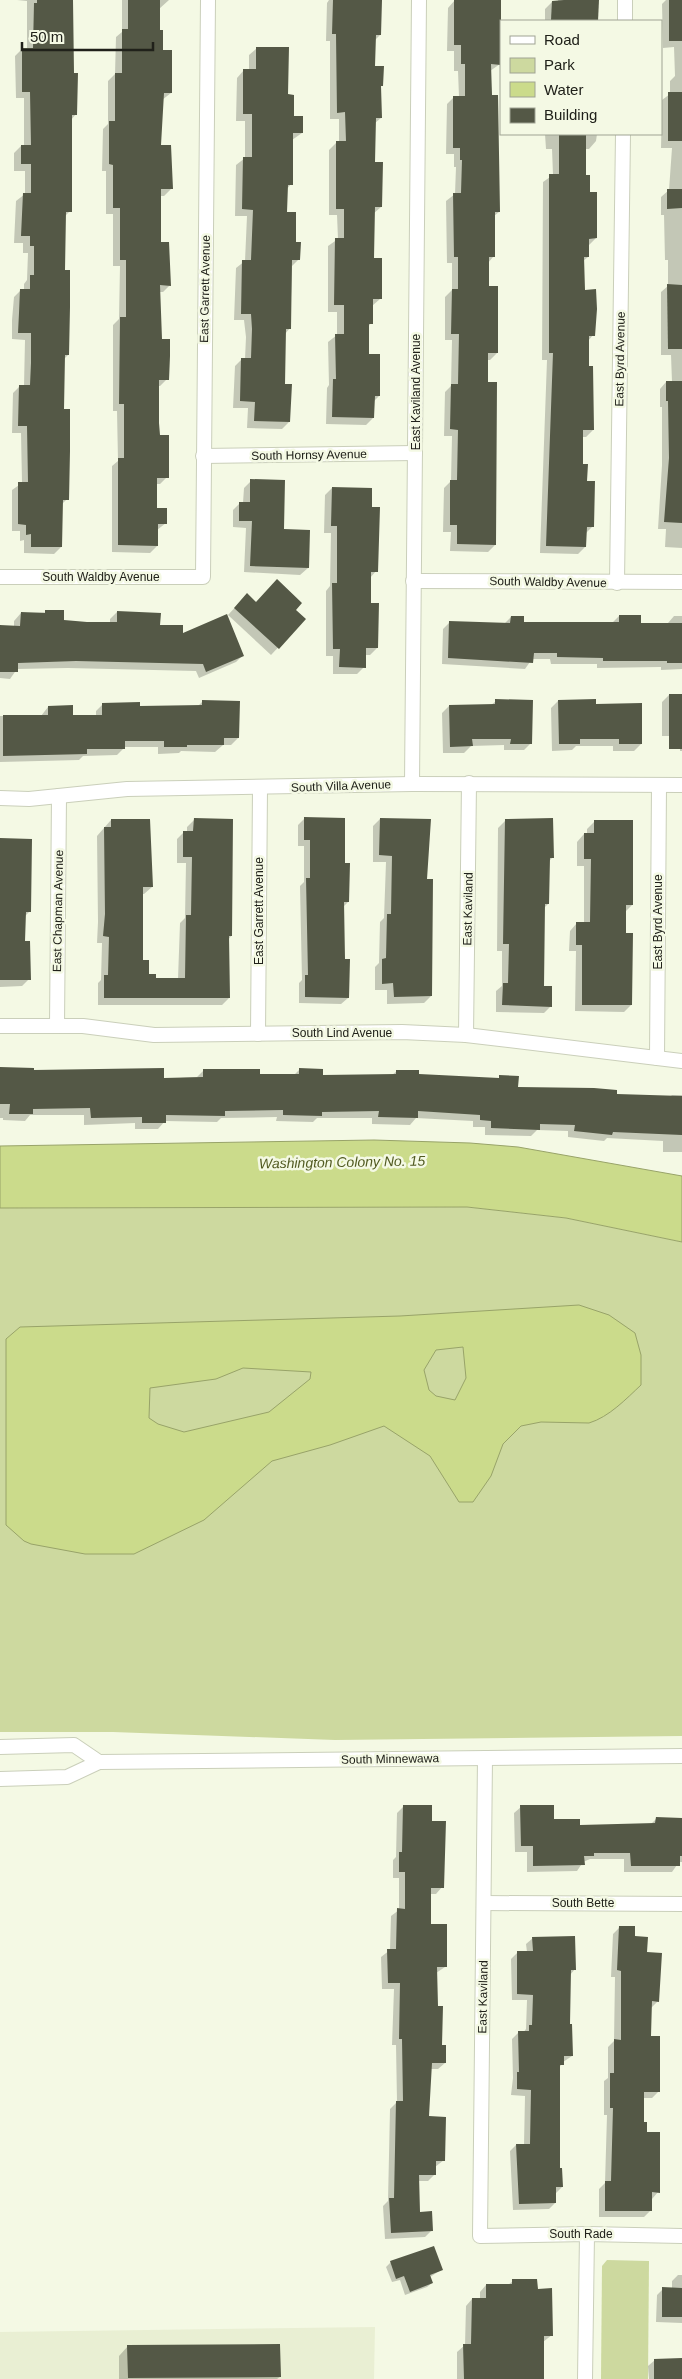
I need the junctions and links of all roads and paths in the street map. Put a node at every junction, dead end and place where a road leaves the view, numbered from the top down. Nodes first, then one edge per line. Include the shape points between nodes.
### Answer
1 (208, 0) edge
2 (419, 0) edge
3 (625, 0) edge
4 (625, 20) edge
5 (623, 135) edge
6 (415, 453) junction
7 (203, 456) junction
8 (0, 577) edge
9 (203, 577) joint
10 (413, 581) junction
11 (682, 582) edge
12 (617, 583) junction
13 (469, 783) junction
14 (412, 784) junction
15 (682, 785) edge
16 (659, 786) junction
17 (260, 788) junction
18 (59, 796) junction
19 (0, 798) edge
20 (0, 1026) edge
21 (57, 1026) junction
22 (258, 1034) junction
23 (466, 1035) junction
24 (657, 1058) junction
25 (682, 1060) edge
26 (0, 1747) edge
27 (682, 1756) edge
28 (485, 1758) junction
29 (99, 1762) junction
30 (0, 1779) edge
31 (484, 1903) junction
32 (682, 1904) edge
33 (587, 2234) junction
34 (480, 2236) joint
35 (682, 2236) edge
36 (585, 2379) edge

1 - 7 street, East Garrett Avenue
2 - 6 street, East Kaviland Avenue
3 - 4 street
5 - 12 street, East Byrd Avenue
6 - 7 street, South Hornsy Avenue
6 - 10 street, East Kaviland Avenue
7 - 9 street, East Garrett Avenue
8 - 9 street, South Waldby Avenue
10 - 12 street, South Waldby Avenue
10 - 14 street, East Kaviland Avenue
11 - 12 street, South Waldby Avenue
13 - 14 street, South Villa Avenue
13 - 16 street, South Villa Avenue
13 - 23 street, East Kaviland
14 - 17 street, South Villa Avenue
15 - 16 street, South Villa Avenue
16 - 24 street, East Byrd Avenue
17 - 18 street, South Villa Avenue via 128,789
17 - 22 street, East Garrett Avenue
18 - 19 street, South Villa Avenue
18 - 21 street, East Chapman Avenue
20 - 21 street, South Lind Avenue
21 - 22 street, South Lind Avenue via 154,1035
22 - 23 street, South Lind Avenue via 402,1032
23 - 24 street, South Lind Avenue
24 - 25 street, South Lind Avenue
26 - 29 street via 74,1745
27 - 28 street, South Minnewawa
28 - 29 street, South Minnewawa
28 - 31 street, East Kaviland
29 - 30 street, South Minnewawa via 67,1777
31 - 32 street, South Bette
31 - 34 street, East Kaviland
33 - 34 street, South Rade
33 - 35 street, South Rade
33 - 36 street

